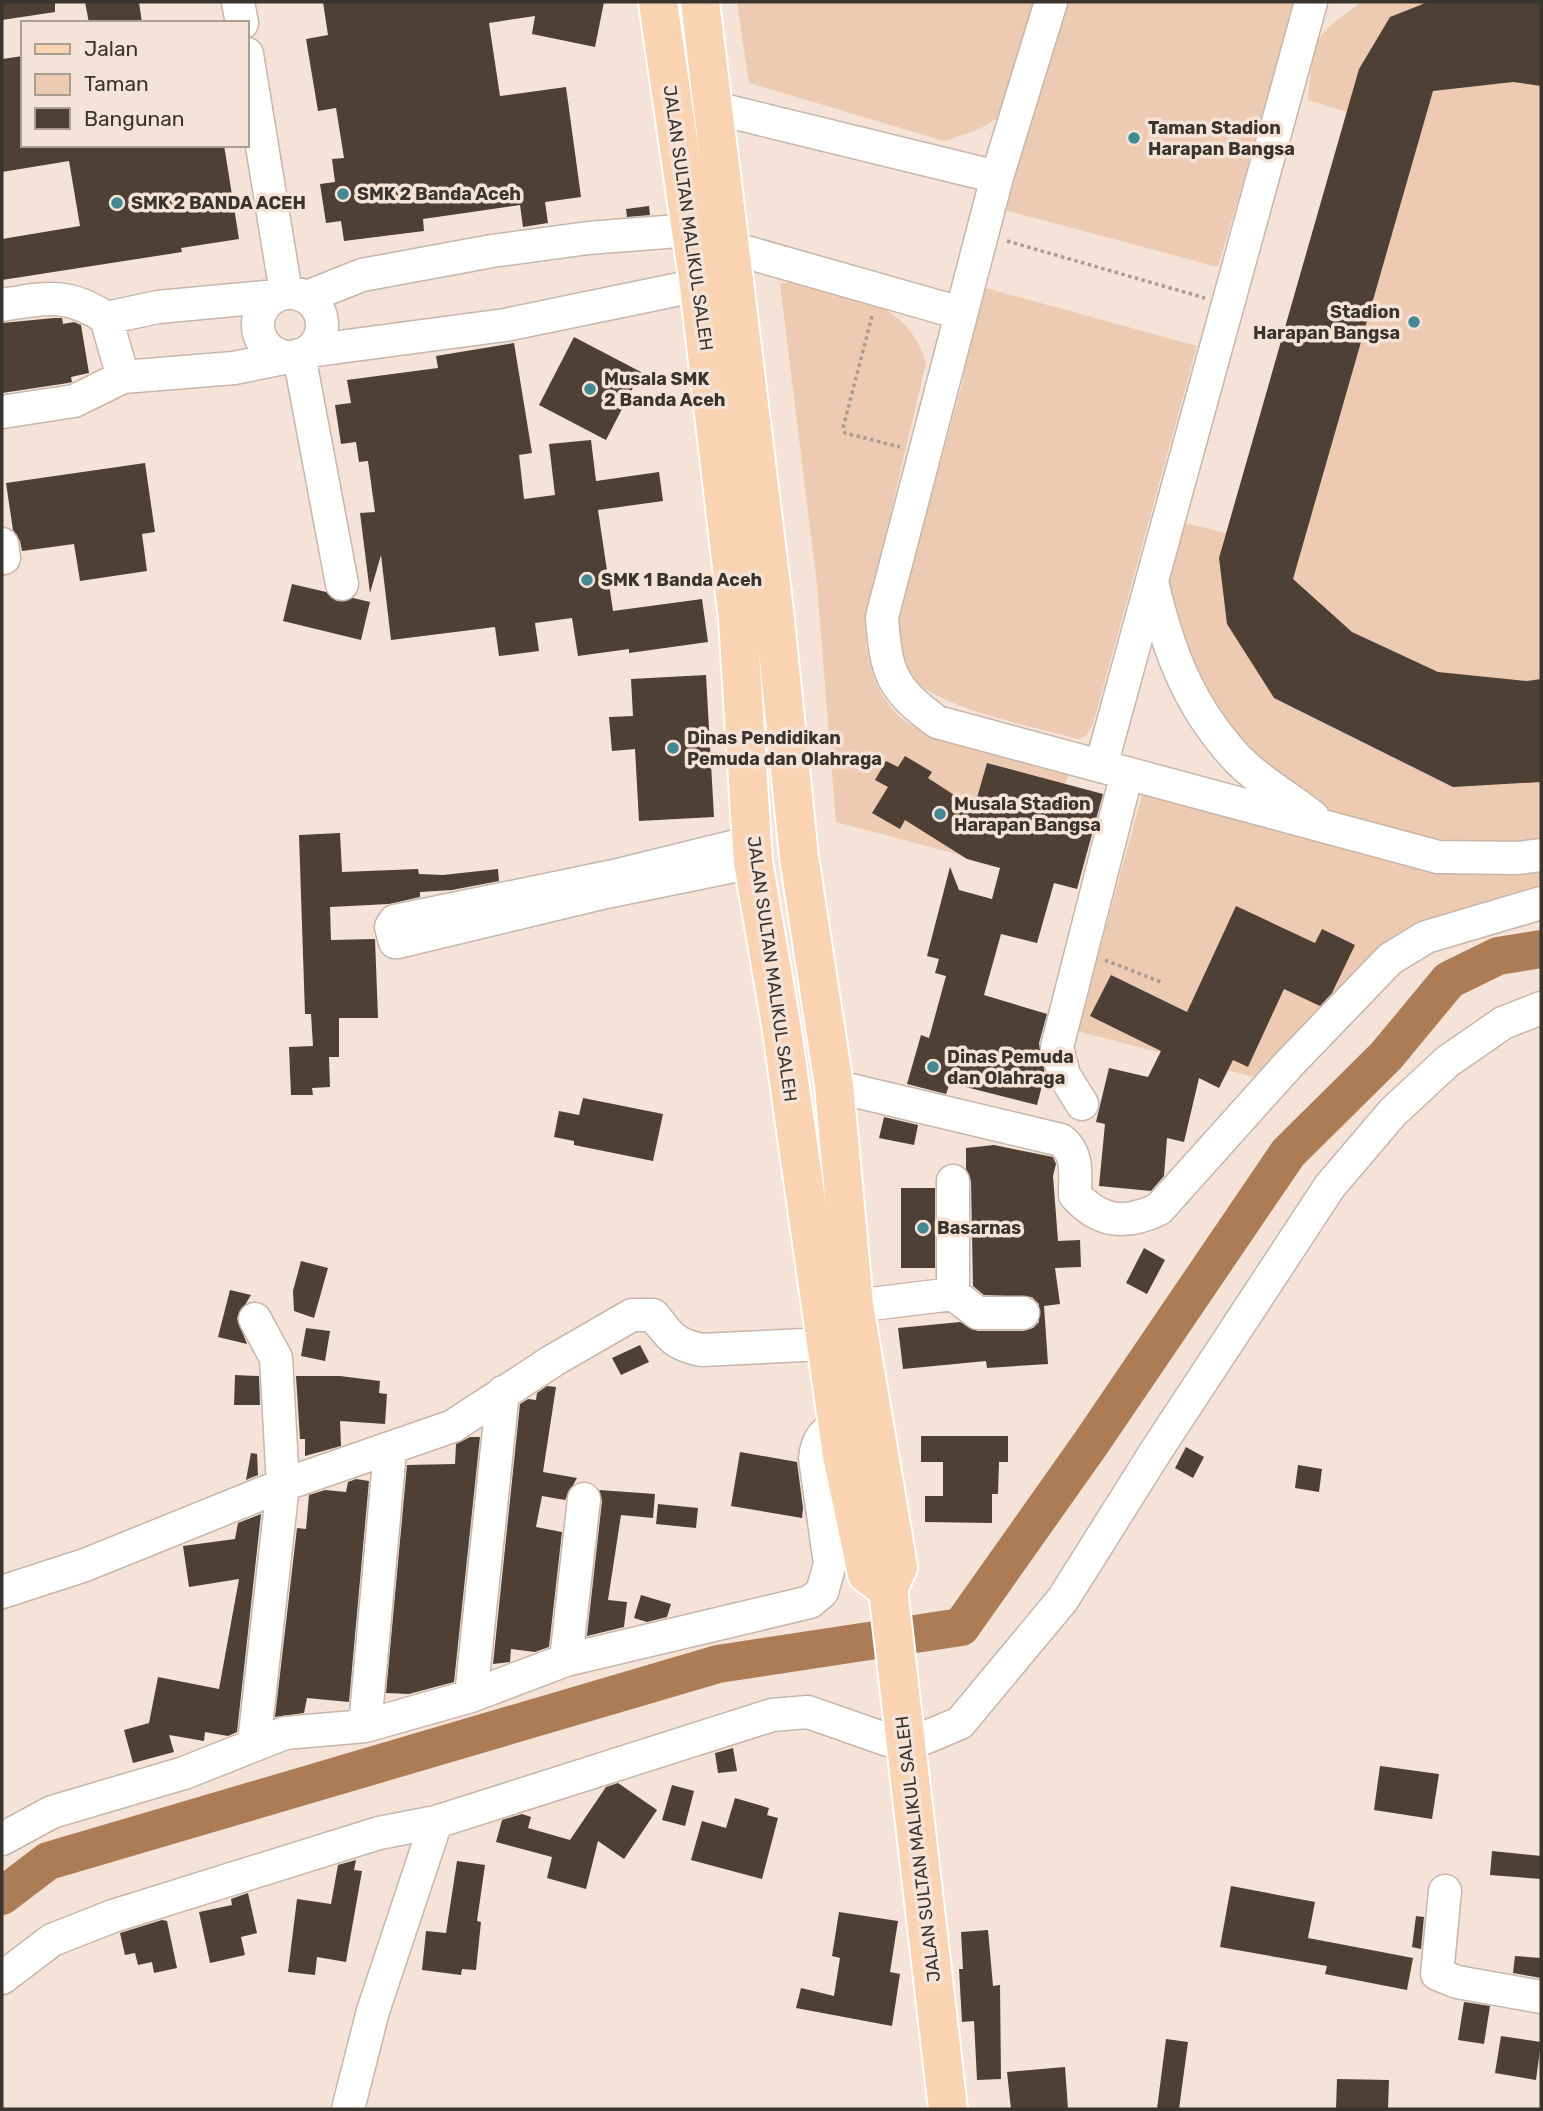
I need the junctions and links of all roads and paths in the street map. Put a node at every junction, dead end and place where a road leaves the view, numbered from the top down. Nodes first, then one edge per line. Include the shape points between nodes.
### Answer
1 (238, 2) edge
2 (659, 2) edge
3 (700, 2) edge
4 (1051, 2) edge
5 (1316, 6) edge
6 (242, 21) edge
7 (248, 60) edge
8 (715, 108) junction
9 (997, 177) junction
10 (691, 230) junction
11 (982, 234) junction
12 (732, 248) junction
13 (699, 285) junction
14 (879, 290) junction
15 (290, 295) junction
16 (2, 305) edge
17 (1229, 305) junction
18 (960, 313) junction
19 (106, 318) junction
20 (299, 354) junction
21 (123, 377) junction
22 (2, 412) edge
23 (924, 453) junction
24 (342, 584) dead end
25 (1152, 584) junction
26 (756, 615) junction
27 (1114, 769) junction
28 (1325, 827) junction
29 (753, 852) junction
30 (1541, 855) edge
31 (1541, 903) edge
32 (1080, 951) junction
33 (1161, 982) dead end
34 (1541, 1008) edge
35 (824, 1017) junction
36 (781, 1024) junction
37 (834, 1086) junction
38 (1082, 1104) dead end
39 (953, 1181) dead end
40 (953, 1294) junction
41 (854, 1306) junction
42 (1023, 1313) dead end
43 (255, 1319) dead end
44 (825, 1344) junction
45 (503, 1392) junction
46 (837, 1423) junction
47 (390, 1451) junction
48 (284, 1485) junction
49 (584, 1499) dead end
50 (2, 1592) edge
51 (889, 1596) junction
52 (566, 1660) junction
53 (471, 1696) junction
54 (365, 1726) junction
55 (254, 1743) junction
56 (905, 1746) junction
57 (436, 1822) junction
58 (2, 1839) edge
59 (1445, 1891) dead end
60 (2, 1978) edge
61 (1541, 1997) edge
62 (348, 2109) edge
63 (948, 2109) edge

1 - 6 street
2 - 10 main road, JALAN SULTAN MALIKUL SALEH
3 - 8 main road, JALAN SULTAN MALIKUL SALEH
4 - 9 street
5 - 17 street
7 - 15 street
8 - 9 street
8 - 12 main road, JALAN SULTAN MALIKUL SALEH
9 - 11 street
10 - 13 main road, JALAN SULTAN MALIKUL SALEH
10 - 15 street via 492,251 362,275
11 - 17 path
11 - 18 street
12 - 14 street
12 - 26 main road, JALAN SULTAN MALIKUL SALEH
13 - 20 street via 505,324
13 - 26 main road, JALAN SULTAN MALIKUL SALEH
14 - 18 street
14 - 23 path via 843,428 845,433
15 - 19 street via 158,307
15 - 20 street via 320,313 322,323 321,334
15 - 20 street via 261,311 258,331 270,349
16 - 19 street via 50,297 88,305
17 - 25 street
18 - 23 street
19 - 21 street
20 - 21 street via 234,368
20 - 24 street
21 - 22 street via 74,401
23 - 27 street via 883,617 886,664 908,701 937,722
25 - 27 street
25 - 28 street via 1167,643 1195,703 1234,756
26 - 29 main road, JALAN SULTAN MALIKUL SALEH
26 - 35 main road, JALAN SULTAN MALIKUL SALEH
27 - 28 street
27 - 32 street
28 - 30 street via 1438,857
29 - 29 street via 398,942 391,927 395,921
29 - 36 main road, JALAN SULTAN MALIKUL SALEH
31 - 37 street via 1426,937 1390,958 1159,1209 1136,1220 1088,1210 1075,1195 1075,1157 1061,1140
32 - 33 path
32 - 38 street via 1057,1046 1064,1075
34 - 56 street via 1503,1023 1448,1061 1393,1112 1331,1186 1063,1599 960,1723
35 - 36 main road
35 - 37 main road, JALAN SULTAN MALIKUL SALEH
36 - 44 main road, JALAN SULTAN MALIKUL SALEH
37 - 41 main road, JALAN SULTAN MALIKUL SALEH
39 - 40 street
40 - 41 street
40 - 42 street via 978,1313
41 - 51 main road, JALAN SULTAN MALIKUL SALEH via 898,1567
43 - 48 street via 276,1358
44 - 45 street via 701,1350 667,1336 653,1315 632,1315
44 - 46 main road, JALAN SULTAN MALIKUL SALEH
45 - 47 street via 453,1426
45 - 53 street
46 - 51 main road, JALAN SULTAN MALIKUL SALEH via 867,1574
46 - 52 street via 821,1435 815,1458 830,1564 822,1592 810,1602
47 - 48 street
47 - 54 street
48 - 50 street via 85,1565
48 - 55 street
49 - 52 street
51 - 56 main road, JALAN SULTAN MALIKUL SALEH
52 - 53 street
53 - 54 street
54 - 55 street via 285,1733
55 - 58 street via 184,1773 52,1812
56 - 57 street via 808,1712 772,1715
56 - 63 main road, JALAN SULTAN MALIKUL SALEH
57 - 60 street via 379,1833 113,1916 52,1940
57 - 62 street via 373,2011
59 - 61 street via 1437,1973 1457,1982

